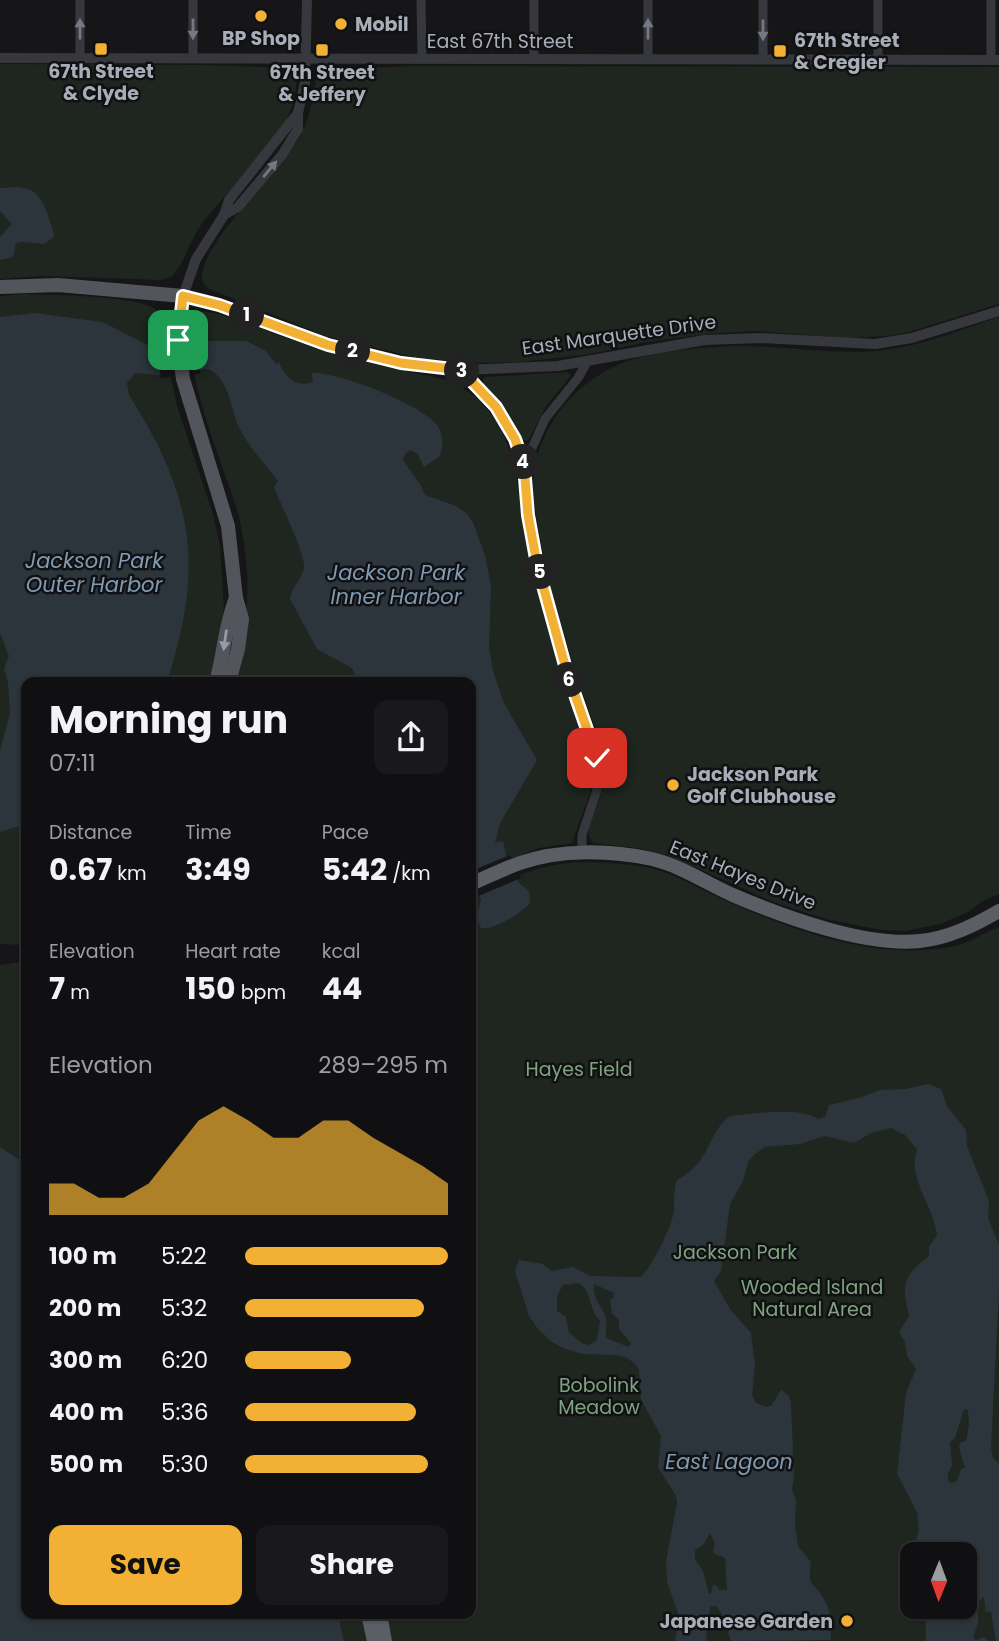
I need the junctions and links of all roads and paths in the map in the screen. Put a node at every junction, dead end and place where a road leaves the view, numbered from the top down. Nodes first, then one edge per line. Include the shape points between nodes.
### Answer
1 (80, 0) edge
2 (193, 0) edge
3 (307, 0) edge
4 (421, 0) edge
5 (534, 0) edge
6 (648, 0) edge
7 (763, 0) edge
8 (878, 0) edge
9 (990, 0) edge
10 (0, 58) edge
11 (80, 58) junction
12 (193, 58) junction
13 (306, 58) junction
14 (422, 59) junction
15 (534, 59) junction
16 (648, 59) junction
17 (763, 59) junction
18 (878, 59) junction
19 (995, 60) edge
20 (0, 287) edge
21 (183, 296) junction
22 (999, 311) edge
23 (586, 362) junction
24 (461, 370) junction
25 (524, 466) junction
26 (236, 598) junction
27 (217, 677) edge
28 (230, 677) edge
29 (582, 853) junction
30 (476, 882) edge
31 (999, 911) edge
32 (369, 1619) edge
33 (381, 1619) edge
34 (374, 1641) edge
35 (385, 1641) edge

11 -> 1 street
2 -> 12 street
3 - 13 street
4 - 14 street
5 - 15 street
16 -> 6 street
7 -> 17 street
8 - 18 street
9 - 19 street
10 - 11 street, East 67th Street
11 - 12 street, East 67th Street
12 - 13 street, East 67th Street
13 - 14 street, East 67th Street
13 - 21 street via 298,113 229,200 196,258
14 - 15 street, East 67th Street
15 - 16 street, East 67th Street
16 - 17 street, East 67th Street
17 - 18 street, East 67th Street
18 - 19 street, East 67th Street
20 - 21 main road, East Marquette Drive via 58,285
21 - 24 street, East Marquette Drive via 328,345 401,363
21 - 26 main road via 178,340 183,379 228,526
22 - 23 street, East Marquette Drive via 894,342 715,340
23 - 24 street, East Marquette Drive
23 - 25 street via 545,419
24 - 25 street via 503,416
25 - 29 street via 537,564 597,758 597,790 582,835
26 -> 27 main road via 228,616
26 - 28 main road via 242,618
29 - 30 highway, East Hayes Drive via 520,863
29 - 31 highway, East Hayes Drive via 665,863 793,918 902,942 944,936
32 - 34 highway
33 - 35 highway

